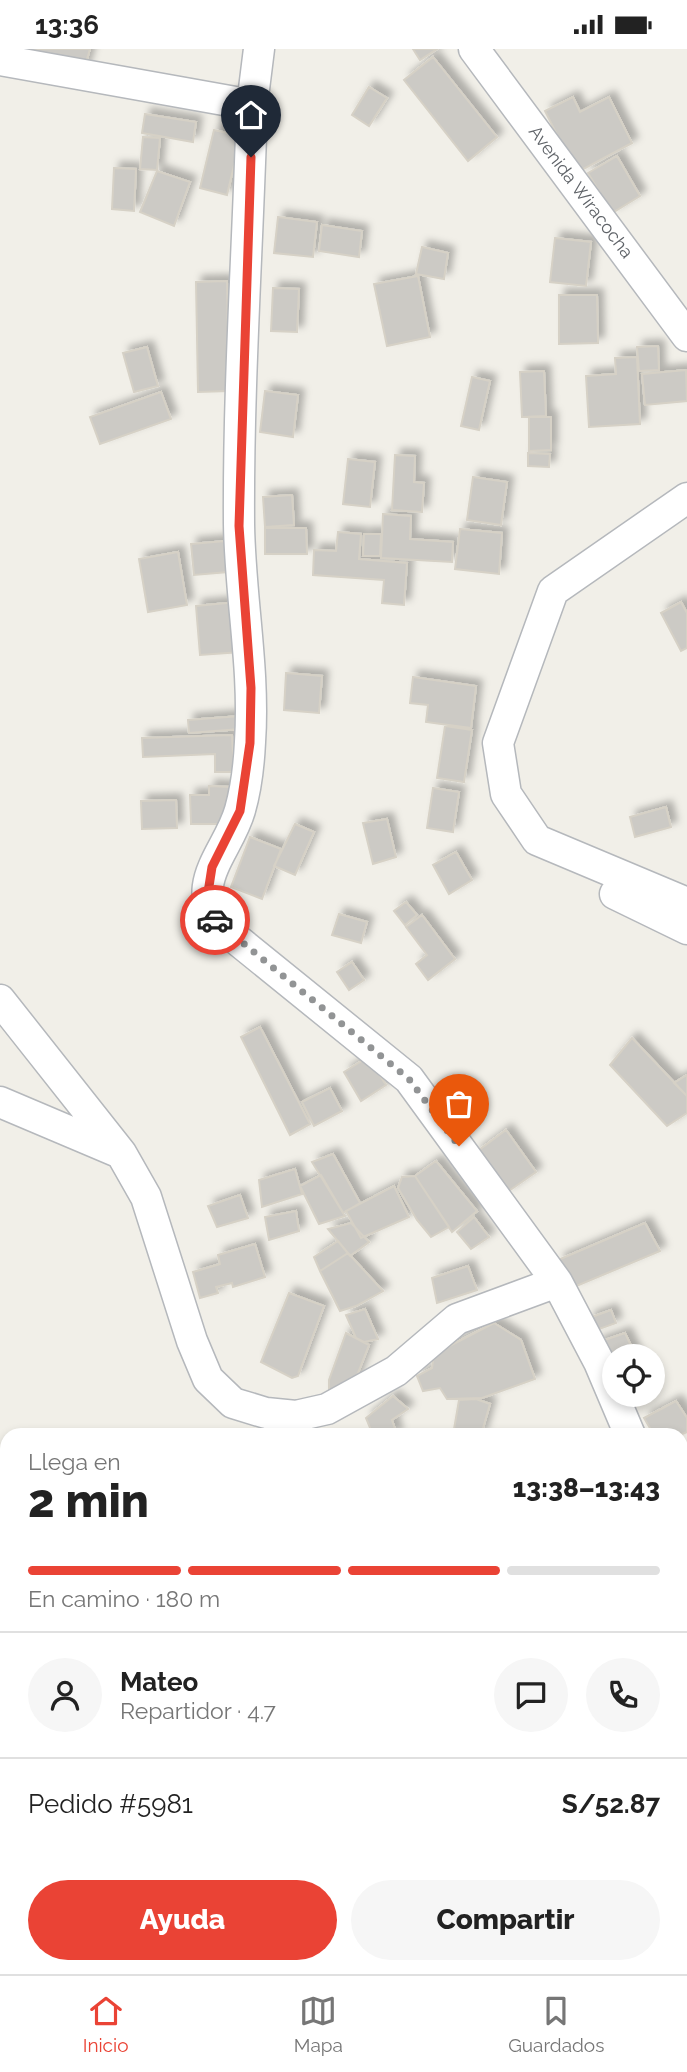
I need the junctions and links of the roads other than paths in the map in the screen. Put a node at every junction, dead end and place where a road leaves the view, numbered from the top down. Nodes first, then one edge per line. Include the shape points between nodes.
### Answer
1 (259, 49) edge
2 (474, 49) edge
3 (0, 60) edge
4 (252, 105) junction
5 (687, 336) edge
6 (687, 498) edge
7 (537, 840) junction
8 (687, 902) edge
9 (687, 929) edge
10 (0, 1000) edge
11 (0, 1102) edge
12 (121, 1153) junction
13 (557, 1282) junction
14 (628, 1428) edge

1 - 4 street
2 - 5 street, Avenida Wiracocha
3 - 4 street
4 - 13 street via 239,526 251,688 250,743 240,811 212,867 207,899 213,918 225,930 409,1079
6 - 7 street via 553,591 498,743 506,794
7 - 8 street
7 - 9 street via 572,872
10 - 12 street
11 - 12 street
12 - 13 street via 146,1197 208,1379 233,1403 265,1413 296,1416 327,1409 396,1371 457,1319
13 - 14 street

